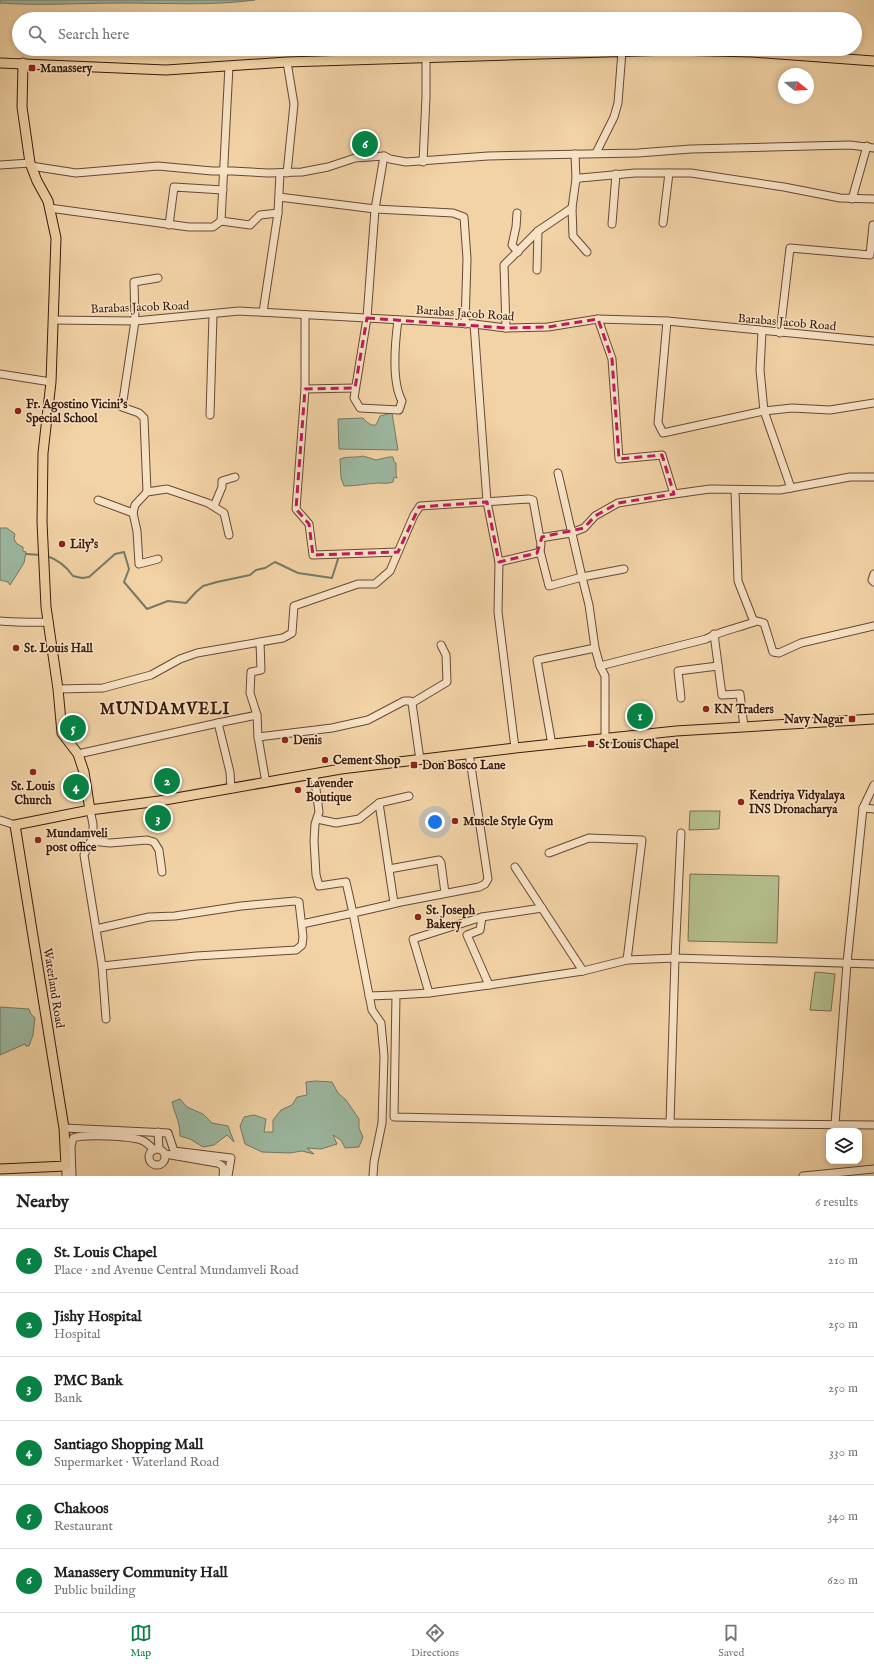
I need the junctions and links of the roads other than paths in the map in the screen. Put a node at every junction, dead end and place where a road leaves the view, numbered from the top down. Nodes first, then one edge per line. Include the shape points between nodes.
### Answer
1 (482, 56) edge
2 (622, 56) edge
3 (806, 56) edge
4 (426, 58) junction
5 (874, 61) edge
6 (287, 62) junction
7 (0, 63) edge
8 (22, 64) junction
9 (229, 66) junction
10 (871, 147) edge
11 (596, 153) junction
12 (576, 154) junction
13 (384, 156) junction
14 (423, 162) junction
15 (30, 164) junction
16 (0, 165) edge
17 (224, 171) junction
18 (283, 173) junction
19 (670, 173) junction
20 (616, 174) junction
21 (576, 179) junction
22 (223, 190) junction
23 (279, 197) junction
24 (852, 199) junction
25 (874, 199) edge
26 (49, 208) junction
27 (572, 208) junction
28 (375, 209) junction
29 (516, 212) dead end
30 (278, 213) junction
31 (221, 221) junction
32 (663, 223) dead end
33 (612, 224) dead end
34 (169, 225) junction
35 (874, 225) edge
36 (538, 231) junction
37 (518, 252) junction
38 (587, 252) dead end
39 (537, 270) dead end
40 (158, 278) dead end
41 (263, 312) junction
42 (213, 314) junction
43 (305, 315) junction
44 (367, 318) junction
45 (598, 319) junction
46 (53, 320) junction
47 (398, 320) junction
48 (135, 321) junction
49 (667, 321) junction
50 (465, 324) junction
51 (474, 324) junction
52 (506, 328) junction
53 (762, 331) junction
54 (780, 333) junction
55 (874, 341) edge
56 (0, 374) edge
57 (51, 382) junction
58 (355, 388) junction
59 (305, 389) junction
60 (874, 403) edge
61 (764, 411) junction
62 (210, 415) dead end
63 (558, 473) dead end
64 (235, 477) dead end
65 (874, 478) edge
66 (791, 488) junction
67 (736, 490) junction
68 (147, 492) junction
69 (674, 494) junction
70 (98, 500) dead end
71 (487, 502) junction
72 (214, 506) junction
73 (133, 513) junction
74 (571, 533) junction
75 (229, 535) dead end
76 (540, 538) junction
77 (540, 551) junction
78 (398, 552) junction
79 (158, 559) dead end
80 (499, 562) junction
81 (624, 569) dead end
82 (874, 574) edge
83 (582, 577) junction
84 (874, 582) edge
85 (0, 621) edge
86 (49, 622) junction
87 (754, 622) junction
88 (874, 626) edge
89 (714, 634) junction
90 (260, 642) junction
91 (441, 645) dead end
92 (595, 648) junction
93 (600, 666) junction
94 (718, 666) junction
95 (58, 689) junction
96 (681, 698) dead end
97 (412, 703) junction
98 (257, 715) junction
99 (874, 715) edge
100 (874, 718) edge
101 (218, 723) junction
102 (744, 726) junction
103 (258, 737) junction
104 (605, 739) junction
105 (552, 744) junction
106 (515, 748) junction
107 (469, 753) junction
108 (78, 754) junction
109 (420, 760) junction
110 (314, 774) junction
111 (266, 783) junction
112 (874, 785) edge
113 (231, 789) junction
114 (409, 796) dead end
115 (379, 803) junction
116 (862, 808) junction
117 (874, 809) edge
118 (90, 810) junction
119 (317, 819) junction
120 (0, 820) edge
121 (15, 825) junction
122 (681, 833) dead end
123 (91, 841) junction
124 (549, 853) dead end
125 (515, 866) dead end
126 (389, 869) junction
127 (162, 872) dead end
128 (445, 893) junction
129 (394, 903) junction
130 (542, 908) junction
131 (353, 913) junction
132 (482, 917) junction
133 (302, 924) junction
134 (96, 929) junction
135 (675, 958) junction
136 (627, 960) junction
137 (848, 963) junction
138 (874, 964) edge
139 (102, 966) junction
140 (583, 971) junction
141 (489, 985) junction
142 (430, 993) junction
143 (396, 995) junction
144 (369, 996) junction
145 (106, 1018) dead end
146 (670, 1123) junction
147 (835, 1124) junction
148 (874, 1125) edge
149 (64, 1128) junction
150 (158, 1132) junction
151 (156, 1149) junction
152 (165, 1154) junction
153 (66, 1166) junction
154 (0, 1169) edge
155 (874, 1169) edge
156 (66, 1176) edge
157 (72, 1176) edge
158 (223, 1176) edge
159 (228, 1176) edge
160 (373, 1176) edge
161 (803, 1176) edge

1 - 4 main road
2 - 11 street via 618,103
3 - 5 main road
4 - 6 main road
4 - 14 street
6 - 9 main road
6 - 18 street via 294,104
7 - 8 main road
8 - 9 main road via 166,70
8 - 15 main road via 22,107
9 - 17 street
10 - 11 street via 809,146
10 - 24 street
11 - 12 street
12 - 14 street via 440,159
12 - 21 street
13 - 14 street via 406,162
13 - 18 street via 355,158 328,167
13 - 28 street
15 - 16 street
15 - 17 street via 76,173 158,166
15 - 26 main road
17 - 18 street
17 - 22 street
18 - 23 street
19 - 20 street
19 - 24 street via 784,187
19 - 32 street
20 - 21 street
20 - 33 street
21 - 27 street
22 - 31 street
22 - 34 street via 174,187
23 - 28 street
23 - 30 street
24 - 25 street
26 - 34 street
26 - 46 main road via 56,238
27 - 36 street
27 - 38 street via 573,236
28 - 44 street
28 - 50 street via 453,213 464,217 467,258
29 - 37 street via 512,245
30 - 31 street via 260,215 250,225
30 - 41 street
31 - 34 street via 213,227 189,228
35 - 54 street via 870,255 790,248
36 - 37 street
36 - 39 street
37 - 52 street via 504,265
40 - 48 street via 134,282
41 - 42 street, Barabas Jacob Road
41 - 43 street, Barabas Jacob Road
42 - 48 street, Barabas Jacob Road
42 - 62 street
43 - 44 street, Barabas Jacob Road
43 - 59 street
44 - 47 street, Barabas Jacob Road
44 - 58 street
45 - 49 street, Barabas Jacob Road
45 - 52 street, Barabas Jacob Road via 548,327
45 - 69 street via 612,359 619,459 662,455
46 - 48 street, Barabas Jacob Road
46 - 57 main road
47 - 50 street, Barabas Jacob Road
47 - 58 street via 394,347 397,392 402,401 399,410 360,408 354,398
48 - 68 street via 122,407 139,413 144,418
49 - 53 street, Barabas Jacob Road
49 - 61 street via 658,423 663,433
50 - 51 street, Barabas Jacob Road
51 - 52 street, Barabas Jacob Road
51 - 71 street
53 - 54 street, Barabas Jacob Road
53 - 61 street via 760,370
54 - 55 street, Barabas Jacob Road
56 - 57 street
57 - 86 main road via 43,454 42,522
58 - 59 street
59 - 78 street via 296,509 308,524 313,555
60 - 61 street via 830,410 792,408
61 - 66 street
63 - 74 street
64 - 72 street via 222,481
65 - 66 street via 850,477
66 - 67 street
67 - 69 street via 710,489
67 - 87 street via 738,581
68 - 72 street via 167,489
68 - 73 street via 135,505
69 - 74 street via 618,503 595,516 584,528
70 - 73 street
71 - 76 street via 533,500
71 - 78 street via 420,506
71 - 80 street
72 - 75 street via 224,513
73 - 79 street via 139,564
74 - 76 street
74 - 83 street
76 - 77 street
77 - 80 street via 537,554
77 - 83 street via 549,586
78 - 90 street via 390,571 375,584 358,584 294,606 292,633 283,638
80 - 106 street via 498,612
81 - 83 street
82 - 84 street
83 - 92 street
85 - 86 street via 29,624
86 - 95 main road
87 - 88 street via 764,624 772,652 778,653 801,643
87 - 89 street
89 - 93 street via 706,639
89 - 94 street
90 - 95 street via 197,653 151,675 103,688
90 - 98 street via 261,670 251,672 250,693
91 - 97 street via 446,656 447,682
92 - 93 street
92 - 105 street via 537,660
93 - 104 street via 605,676
94 - 96 street via 678,671
94 - 102 street via 722,695 740,694
95 - 108 main road via 62,733
97 - 103 street via 404,701 368,720 332,728
97 - 109 street
98 - 101 street
98 - 103 street
99 - 100 street
100 - 102 main road
101 - 108 street
101 - 113 street via 230,772
102 - 104 main road
103 - 111 street
104 - 105 main road
105 - 106 main road
106 - 107 main road
107 - 109 main road
107 - 128 street via 488,879 479,887
108 - 118 main road via 84,772
109 - 110 main road
110 - 111 main road
110 - 119 street via 319,812
111 - 113 main road
112 - 116 street
113 - 118 main road
114 - 115 street
115 - 119 street via 359,819 336,823
115 - 126 street
116 - 117 street
116 - 137 street
118 - 121 main road
118 - 123 street via 94,830
119 - 131 street via 314,841 319,886 346,882
120 - 121 street
121 - 149 main road, Waterland Road
122 - 135 street
123 - 127 street via 154,842 159,850
123 - 134 street via 84,855
124 - 136 street via 588,838 642,840
125 - 130 street
126 - 128 street via 439,860
126 - 129 street
128 - 129 street
129 - 131 street
130 - 132 street
130 - 140 street
131 - 133 street
131 - 144 street
132 - 141 street via 480,930 467,935
132 - 142 street via 413,939
133 - 134 street via 299,902 295,901 149,917
133 - 139 street via 302,945 296,950 196,956
134 - 139 street
135 - 136 street
135 - 137 street
135 - 146 street
136 - 140 street
137 - 138 street
137 - 147 street
139 - 145 street
140 - 141 street
141 - 142 street
142 - 143 street
143 - 144 street
143 - 146 street via 394,1117
144 - 160 street via 372,1010 381,1023 384,1056 382,1122
146 - 147 street
147 - 148 street
149 - 150 street
149 - 153 main road, Waterland Road
150 - 151 street
150 - 159 street via 168,1133 174,1150 231,1158
151 - 152 street
151 - 152 street via 150,1154 149,1159 154,1165 164,1162
151 - 157 street via 140,1140 96,1136 73,1138
152 - 158 street via 221,1164
153 - 154 main road
153 - 156 street
155 - 161 street

